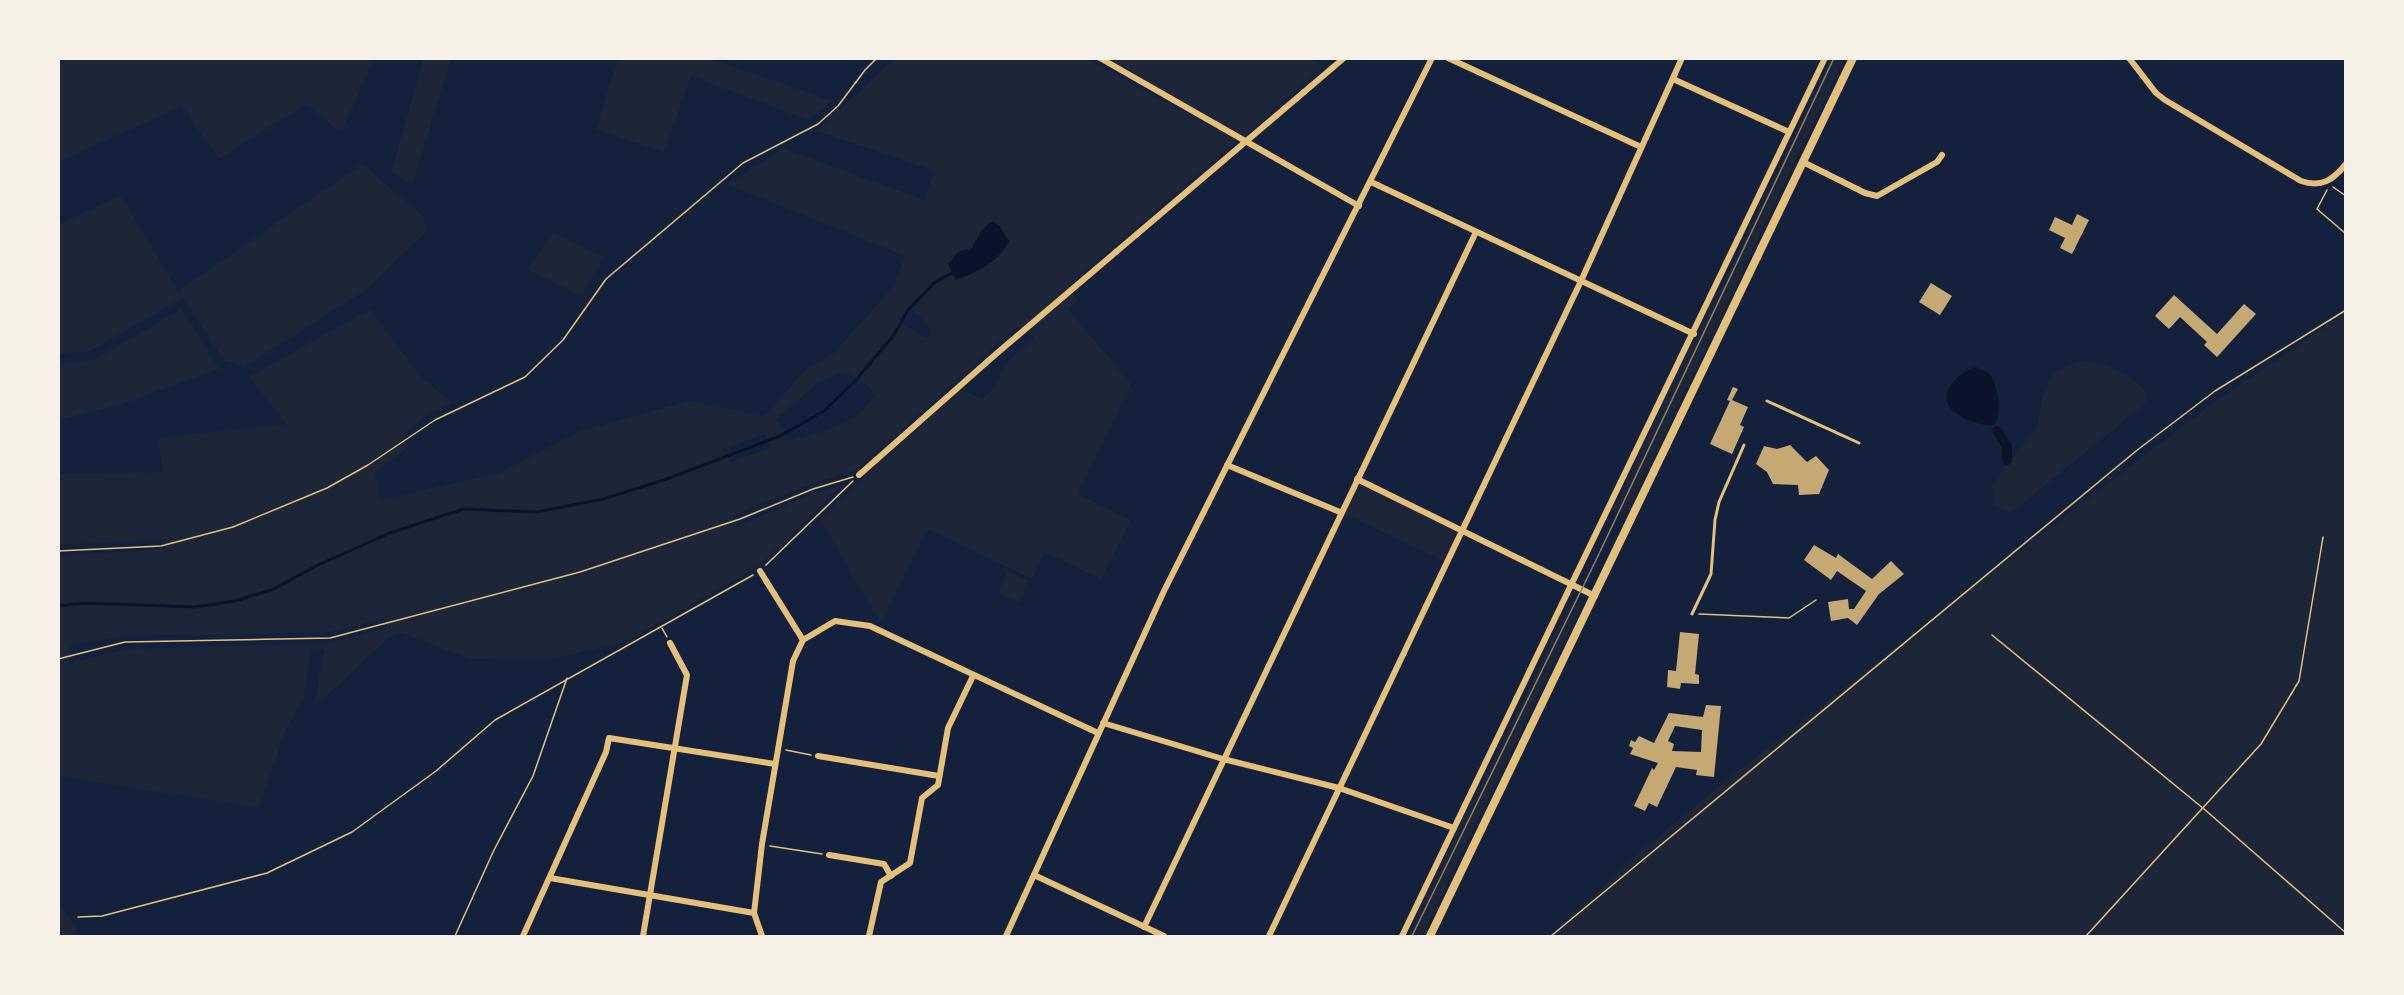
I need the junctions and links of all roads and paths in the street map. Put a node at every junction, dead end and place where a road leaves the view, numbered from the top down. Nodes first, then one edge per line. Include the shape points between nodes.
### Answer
1 (877, 58) edge
2 (1100, 58) edge
3 (1344, 58) edge
4 (1432, 58) edge
5 (1448, 58) edge
6 (1682, 58) edge
7 (1825, 58) edge
8 (1853, 58) edge
9 (2129, 58) edge
10 (1673, 79) junction
11 (1789, 132) junction
12 (1245, 142) junction
13 (1641, 147) junction
14 (1942, 155) dead end
15 (1803, 162) junction
16 (2346, 164) edge
17 (1371, 183) junction
18 (2346, 196) edge
19 (1359, 206) junction
20 (1476, 232) junction
21 (2346, 234) edge
22 (1581, 281) junction
23 (2346, 310) edge
24 (1694, 334) junction
25 (1767, 401) dead end
26 (1859, 443) dead end
27 (1744, 445) dead end
28 (1227, 465) junction
29 (859, 475) junction
30 (1356, 479) junction
31 (1340, 512) junction
32 (1461, 530) junction
33 (2323, 537) dead end
34 (58, 551) edge
35 (760, 571) junction
36 (1572, 585) junction
37 (1595, 597) junction
38 (1816, 600) dead end
39 (1692, 614) joint
40 (1992, 635) dead end
41 (803, 640) junction
42 (670, 643) dead end
43 (58, 659) edge
44 (973, 676) junction
45 (568, 677) junction
46 (1103, 723) junction
47 (1098, 733) junction
48 (676, 748) junction
49 (778, 748) junction
50 (818, 756) joint
51 (1223, 759) junction
52 (775, 764) junction
53 (939, 776) junction
54 (1339, 788) junction
55 (2204, 809) junction
56 (1454, 828) junction
57 (762, 844) junction
58 (829, 855) joint
59 (1034, 875) junction
60 (891, 876) junction
61 (550, 878) junction
62 (650, 895) junction
63 (754, 913) junction
64 (78, 917) dead end
65 (1144, 927) junction
66 (2346, 933) edge
67 (1552, 935) edge
68 (455, 936) edge
69 (523, 936) edge
70 (643, 936) edge
71 (762, 936) edge
72 (869, 936) edge
73 (1006, 936) edge
74 (1164, 936) edge
75 (1269, 936) edge
76 (1402, 936) edge
77 (1430, 936) edge
78 (1556, 936) edge
79 (2086, 936) edge

1 - 34 path via 818,124 743,163 622,264 606,279 563,340 525,376 435,420 327,488 233,527 161,546
2 - 12 street
3 - 12 street
4 - 17 street
5 - 13 street
6 - 10 street
7 - 11 street
8 - 15 street
9 - 16 street via 2165,100 2301,181 2328,182
10 - 11 street
10 - 13 street
11 - 24 street
12 - 19 street
12 - 29 street
13 - 22 street
14 - 15 street via 1937,162 1877,196
15 - 37 street
17 - 19 street
17 - 20 street
18 - 21 path via 2330,185 2317,209
19 - 28 street
20 - 22 street
20 - 30 street
22 - 24 street
22 - 32 street
23 - 67 path via 2216,391 2136,451
24 - 36 street
25 - 26 lane
27 - 39 lane via 1719,502 1711,574
28 - 31 street
28 - 46 street
29 - 35 path
29 - 43 path via 580,572 330,638 125,642
30 - 31 street
30 - 32 street
31 - 51 street
32 - 36 street
32 - 54 street
33 - 55 path via 2299,681 2261,744
35 - 41 street
35 - 45 path via 649,636
36 - 37 street
36 - 56 street
37 - 77 street
38 - 39 path via 1789,618
40 - 55 path
41 - 44 street via 835,621 870,626
41 - 49 street via 793,661
42 - 48 street via 687,675
44 - 47 street
44 - 53 street via 948,728
45 - 64 path via 495,720 436,771 352,832 267,873 102,916
45 - 68 path via 533,776
46 - 47 street
46 - 51 street
47 - 59 street
48 - 52 street
48 - 61 street via 609,738
48 - 62 street
49 - 50 path
49 - 52 street
50 - 53 street
51 - 54 street
51 - 65 street
52 - 57 street
53 - 60 street via 938,785 922,798 910,863
54 - 56 street
54 - 75 street
55 - 66 path
55 - 79 path
56 - 76 street
57 - 58 path
57 - 63 street
58 - 60 street via 884,864
59 - 65 street
59 - 73 street
60 - 72 street via 881,882
61 - 62 street
61 - 69 street
62 - 63 street
62 - 70 street
63 - 71 street
65 - 74 street
67 - 78 path

